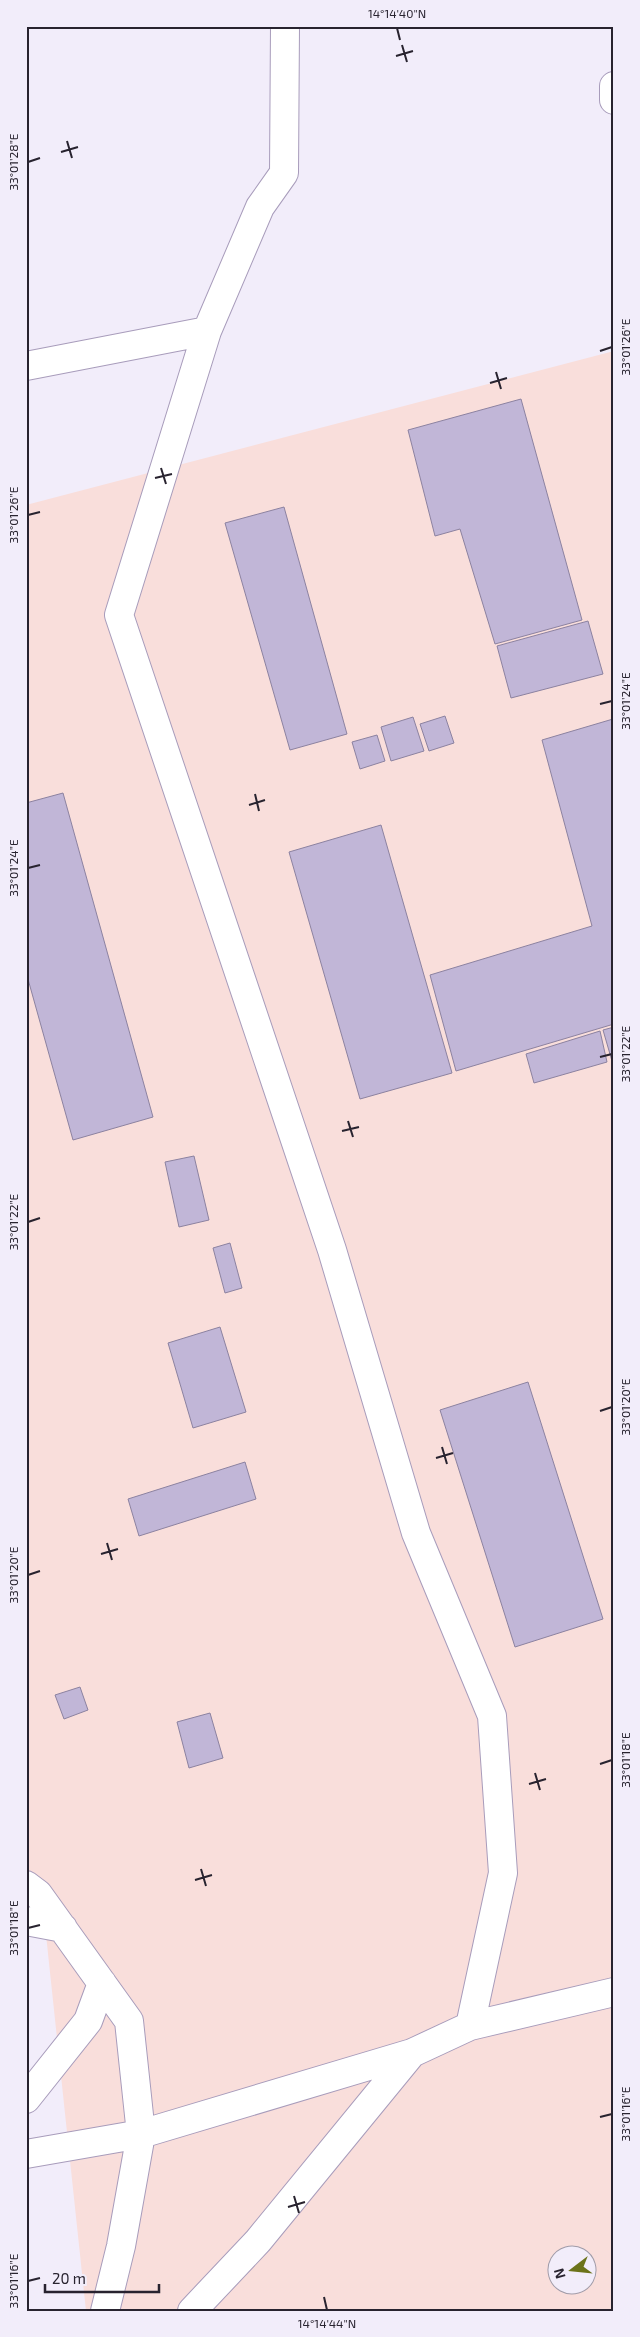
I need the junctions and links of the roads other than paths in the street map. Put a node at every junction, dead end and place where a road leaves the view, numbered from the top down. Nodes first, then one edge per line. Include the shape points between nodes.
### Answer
1 (285, 26) edge
2 (614, 86) edge
3 (614, 100) edge
4 (207, 331) junction
5 (26, 366) edge
6 (26, 1885) edge
7 (26, 1921) edge
8 (63, 1928) junction
9 (102, 1984) junction
10 (614, 1992) edge
11 (470, 2026) junction
12 (412, 2054) junction
13 (26, 2098) edge
14 (141, 2134) junction
15 (26, 2154) edge
16 (105, 2311) edge
17 (192, 2311) edge

1 - 4 street via 284,172 260,207
2 - 3 street
4 - 5 street
4 - 11 street via 119,615 332,1250 416,1533 492,1716 503,1873
6 - 8 street via 38,1894
7 - 8 street
8 - 9 street
9 - 13 street via 88,2021
9 - 14 street via 129,2022
10 - 11 street
11 - 12 street
12 - 14 street
12 - 17 street via 258,2241
14 - 15 street
14 - 16 street via 121,2246

